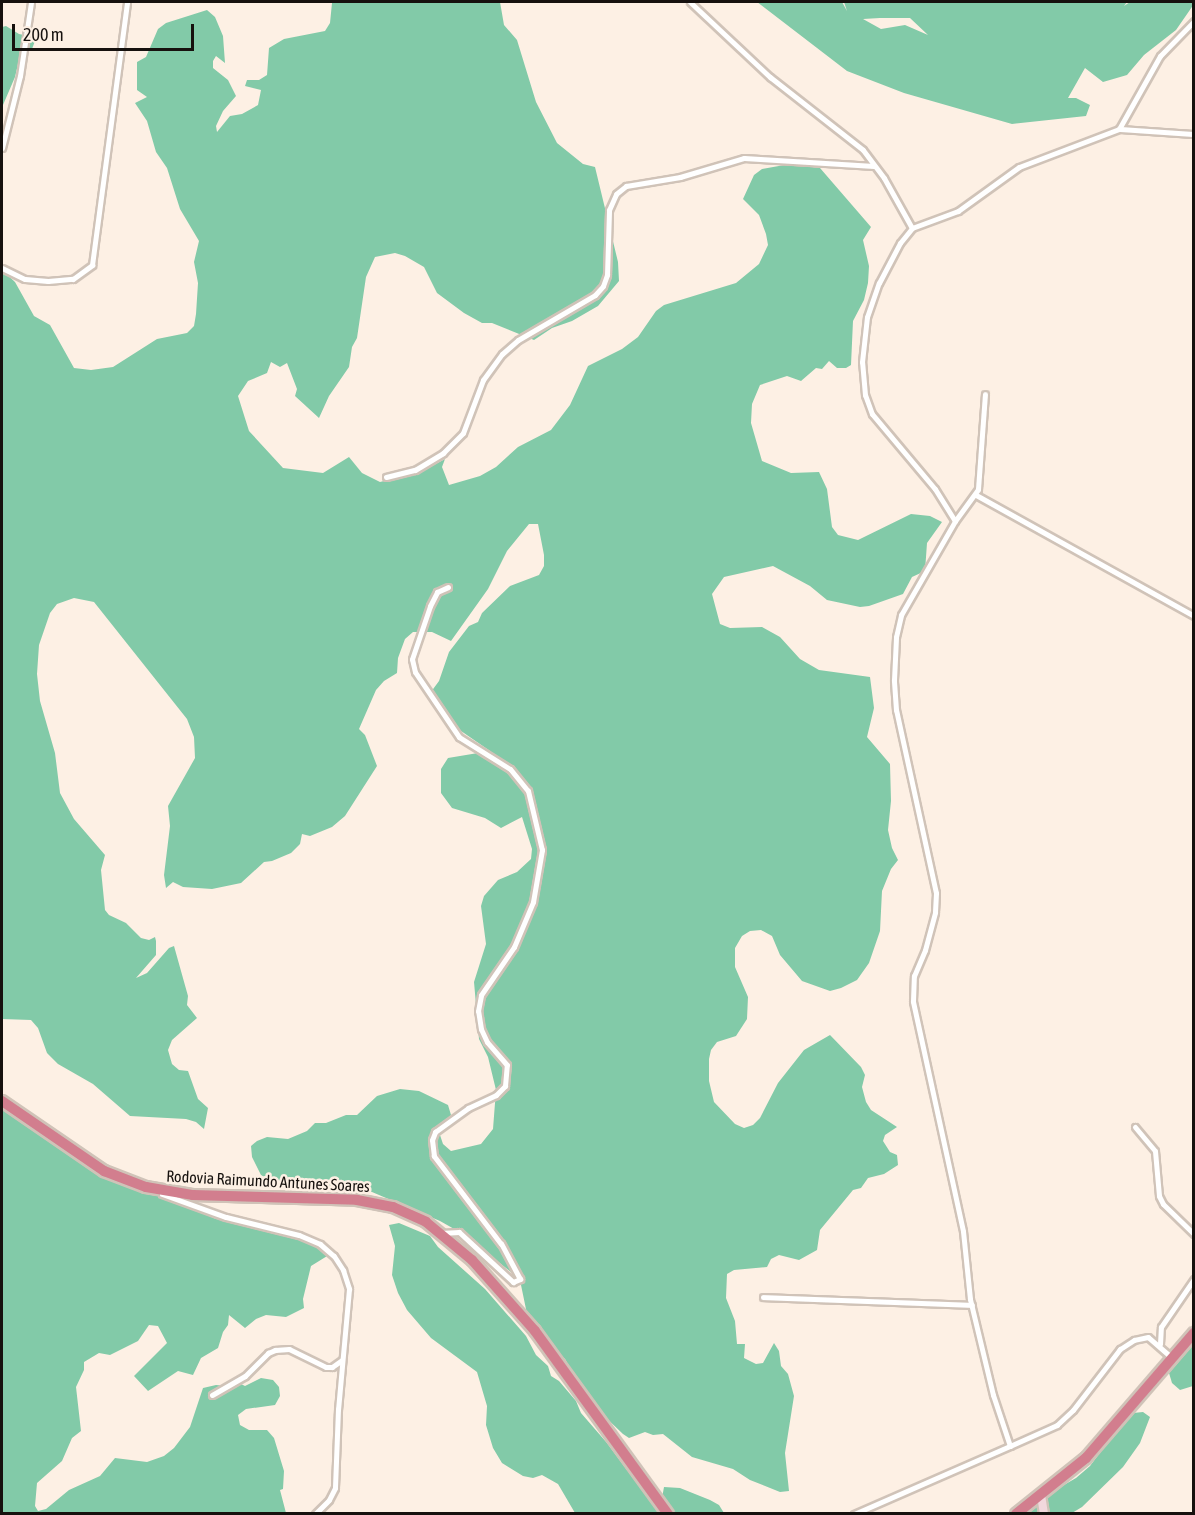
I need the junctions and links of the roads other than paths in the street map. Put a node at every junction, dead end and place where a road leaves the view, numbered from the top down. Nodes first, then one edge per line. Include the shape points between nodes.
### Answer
1 (31, 2) edge
2 (128, 2) edge
3 (690, 2) edge
4 (1194, 21) edge
5 (1119, 129) junction
6 (1194, 134) edge
7 (2, 148) edge
8 (874, 166) junction
9 (912, 228) junction
10 (2, 268) edge
11 (985, 394) dead end
12 (386, 477) dead end
13 (976, 495) junction
14 (955, 521) junction
15 (448, 587) dead end
16 (1194, 616) edge
17 (2, 1101) edge
18 (1135, 1127) dead end
19 (146, 1187) junction
20 (441, 1233) junction
21 (1194, 1234) edge
22 (1194, 1279) edge
23 (763, 1297) dead end
24 (972, 1305) junction
25 (1194, 1333) edge
26 (1160, 1344) junction
27 (1171, 1357) junction
28 (342, 1360) junction
29 (212, 1395) dead end
30 (1010, 1446) junction
31 (1041, 1495) junction
32 (315, 1514) edge
33 (668, 1514) edge
34 (854, 1514) edge
35 (1016, 1514) edge
36 (1044, 1514) edge

1 - 7 street via 20,76
2 - 10 street via 92,265 73,279 48,281 25,279
3 - 8 street via 770,77 850,137
4 - 5 street via 1160,56
5 - 6 street
5 - 9 street via 1019,167 958,212
8 - 9 street
8 - 12 street via 744,158 680,177 626,186 616,194 609,210 607,275 603,286 502,354 483,380 472,414 454,444 415,470
9 - 14 street via 889,264 867,317 863,341 865,395 876,421 935,489
11 - 13 street
13 - 14 street
13 - 16 street
14 - 24 street via 901,615 894,680 896,710 936,893 933,922 914,976 913,1001 963,1231
15 - 20 street via 437,592 430,606 412,659 416,672 459,737 510,769 528,791 542,850 533,902 514,947 481,995 478,1011 487,1042 507,1065 504,1086 496,1095 468,1108 435,1132 432,1140 434,1156 490,1229 520,1279 513,1282 459,1232
17 - 19 highway, Rodovia Raimundo Antunes Soares via 104,1171
18 - 21 street via 1155,1151 1163,1204
19 - 20 highway, Rodovia Raimundo Antunes Soares via 193,1195 377,1202 407,1212
19 - 28 street via 225,1217 299,1235 327,1250 343,1270 349,1289
20 - 33 highway, Rodovia Raimundo Antunes Soares via 472,1260 535,1330
22 - 26 street via 1161,1327
23 - 24 street
24 - 30 street via 993,1395
25 - 27 highway
26 - 27 street
26 - 30 street via 1148,1337 1120,1349 1057,1425
27 - 31 highway via 1086,1458
28 - 29 street via 326,1367 289,1349 275,1350 245,1376
28 - 32 street via 335,1488
30 - 34 street
31 - 35 highway
31 - 36 street

